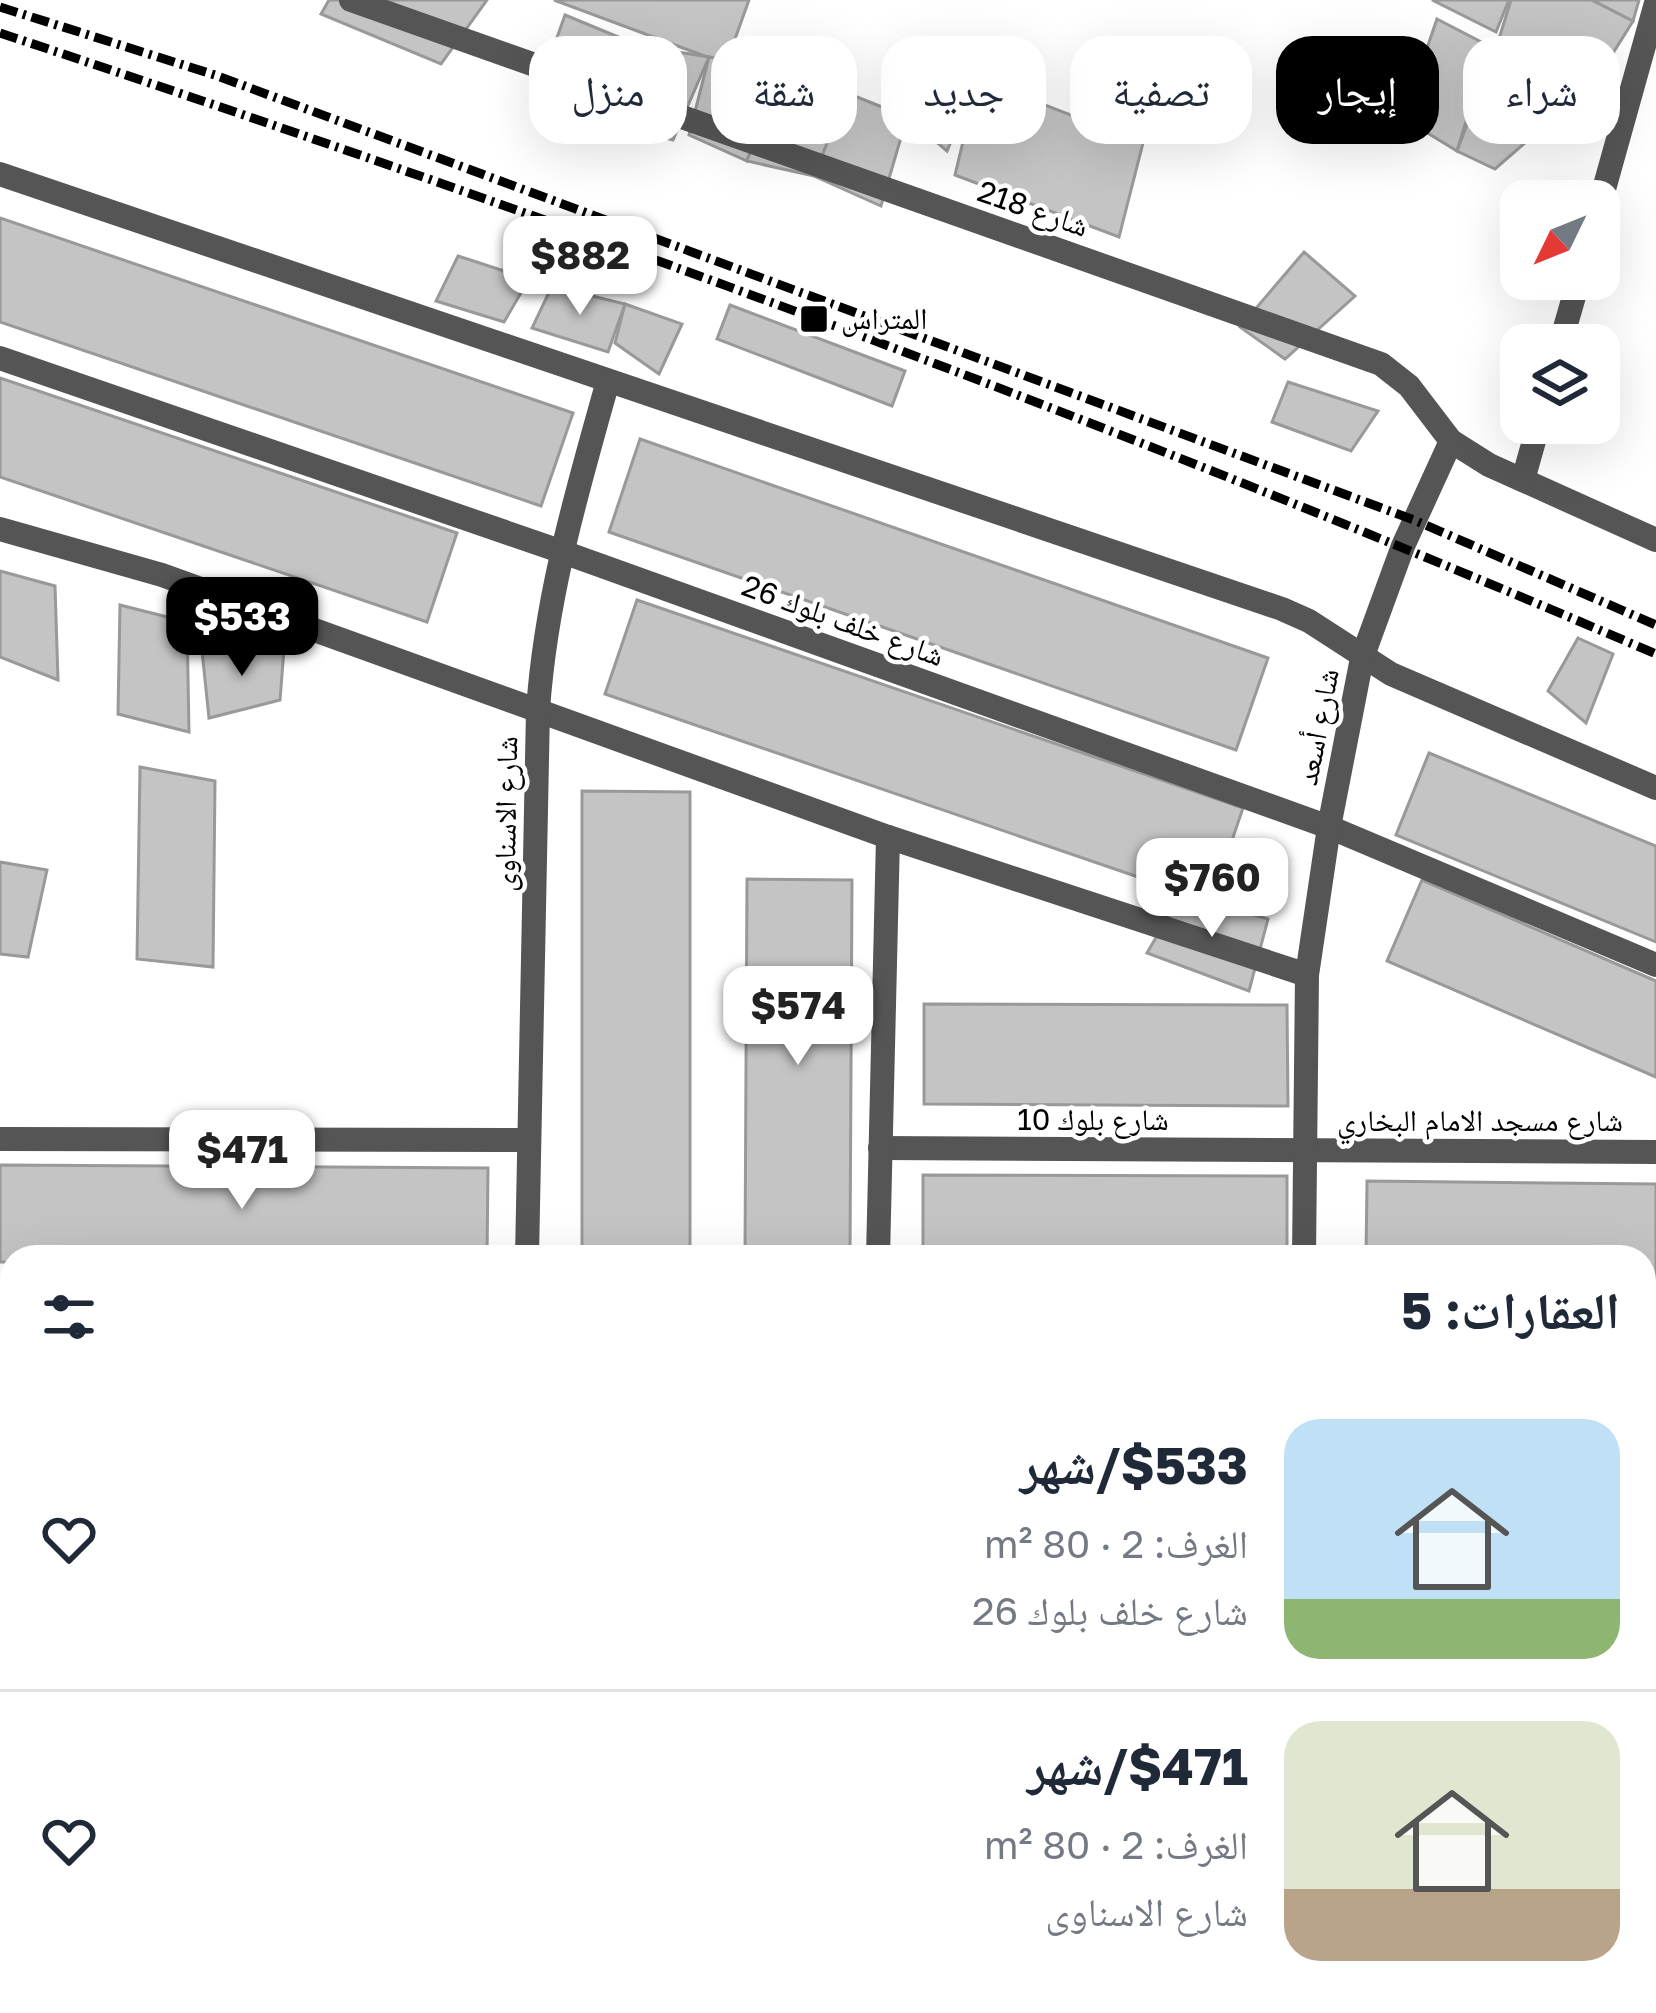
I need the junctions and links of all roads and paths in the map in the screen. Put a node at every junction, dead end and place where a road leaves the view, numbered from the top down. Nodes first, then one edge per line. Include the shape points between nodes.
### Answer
1 (351, 0) edge
2 (1656, 3) edge
3 (0, 174) edge
4 (1607, 180) edge
5 (0, 358) edge
6 (608, 381) junction
7 (1451, 441) junction
8 (1533, 444) edge
9 (1523, 480) junction
10 (0, 530) edge
11 (1656, 540) edge
12 (560, 551) junction
13 (1362, 658) junction
14 (538, 710) junction
15 (1656, 788) edge
16 (1329, 827) junction
17 (888, 837) junction
18 (1656, 965) edge
19 (1307, 975) junction
20 (0, 1139) edge
21 (528, 1140) junction
22 (880, 1148) junction
23 (1304, 1151) junction
24 (1656, 1152) edge
25 (527, 1245) edge
26 (878, 1245) edge
27 (1304, 1245) edge

1 - 7 street, شارع 218 via 1381,364
2 - 4 street
3 - 6 street
5 - 12 street, شارع خلف بلوك 26
6 - 12 street, شارع الاسناوى
6 - 13 street via 1282,609
7 - 9 street, شارع 218
7 - 13 street, شارع أسعد
8 - 9 street
9 - 11 street, شارع 218
10 - 14 street via 162,575
12 - 14 street, شارع الاسناوى
12 - 16 street, شارع خلف بلوك 26
13 - 15 street
13 - 16 street, شارع أسعد
14 - 17 street
14 - 21 street, شارع الاسناوى
16 - 18 street, شارع خلف بلوك 26
16 - 19 street, شارع أسعد
17 - 19 street
17 - 22 street
19 - 23 street, شارع أسعد
20 - 21 street
21 - 25 street, شارع الاسناوى
22 - 23 street, شارع بلوك 10
22 - 26 street
23 - 24 street, شارع مسجد الامام البخاري
23 - 27 street, شارع أسعد

